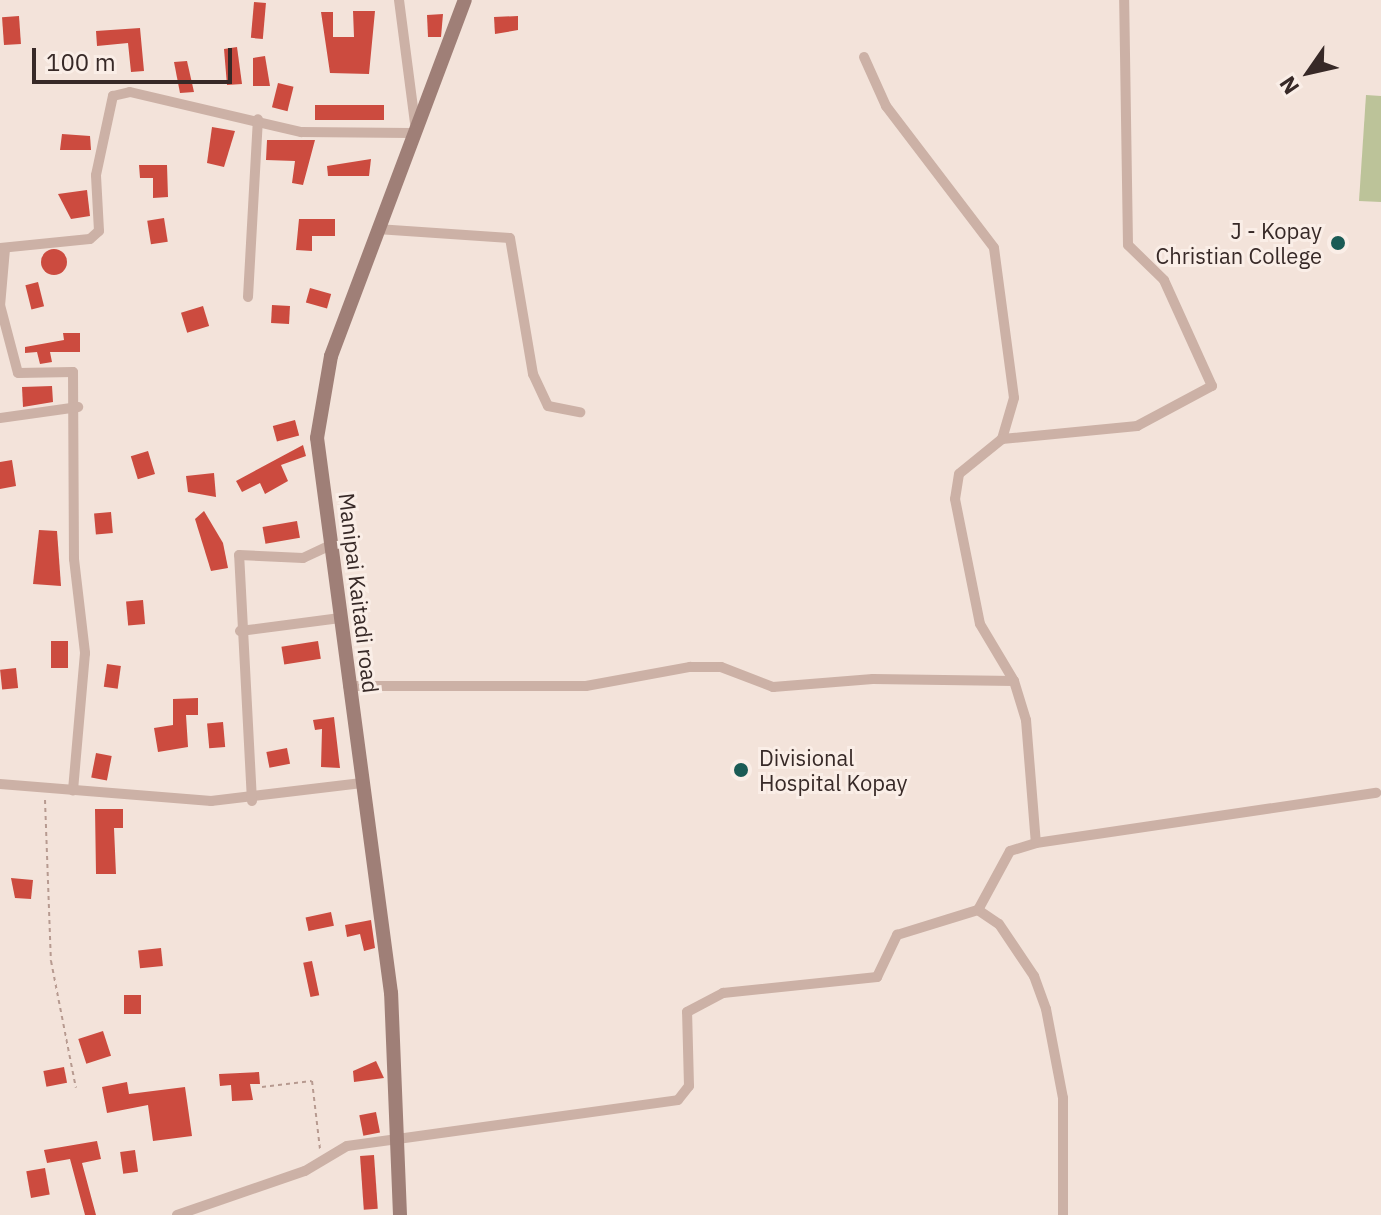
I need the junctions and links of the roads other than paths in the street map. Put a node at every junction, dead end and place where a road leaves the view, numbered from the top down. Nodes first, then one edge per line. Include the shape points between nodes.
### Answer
1 (399, 0) edge
2 (465, 0) edge
3 (1124, 0) edge
4 (864, 57) dead end
5 (258, 119) junction
6 (413, 128) junction
7 (377, 229) junction
8 (3, 248) edge
9 (248, 297) dead end
10 (0, 306) edge
11 (78, 407) junction
12 (580, 412) dead end
13 (0, 418) edge
14 (1002, 439) junction
15 (331, 545) junction
16 (340, 618) junction
17 (240, 631) junction
18 (1014, 681) junction
19 (348, 686) junction
20 (362, 783) junction
21 (0, 784) edge
22 (73, 790) junction
23 (1376, 793) dead end
24 (252, 801) junction
25 (1036, 843) junction
26 (978, 910) junction
27 (397, 1143) junction
28 (177, 1215) edge
29 (400, 1215) edge
30 (1063, 1215) edge

1 - 6 street
2 - 6 main road, Manipai Kaitadi road
3 - 14 street via 1128,245 1164,280 1212,386 1137,426
4 - 14 street via 886,106 994,248 1014,398
5 - 6 street via 301,132
5 - 8 street via 130,92 113,96 96,175 99,231 90,239
5 - 9 street
6 - 7 main road, Manipai Kaitadi road
7 - 12 street via 510,238 533,374 548,406
7 - 15 main road, Manipai Kaitadi road via 320,397 317,438
8 - 10 street
10 - 11 street via 18,373 73,372
11 - 13 street
11 - 22 street via 73,509 85,653
14 - 18 street via 959,474 955,499 980,624
15 - 16 main road, Manipai Kaitadi road
15 - 17 street via 303,558 239,555
16 - 17 street
16 - 19 main road, Manipai Kaitadi road
17 - 24 street
18 - 19 street via 873,679 773,687 721,667 690,667 586,686
18 - 25 street via 1026,720
19 - 20 main road, Manipai Kaitadi road
20 - 24 street
20 - 27 main road, Manipai Kaitadi road via 391,993
21 - 22 street
22 - 24 street
23 - 25 street
25 - 26 street via 1010,851
26 - 27 street via 897,935 877,977 723,993 687,1012 689,1086 678,1100
26 - 30 street via 999,924 1034,976 1046,1009 1063,1098
27 - 28 street via 347,1146 321,1162
27 - 29 main road, Manipai Kaitadi road

